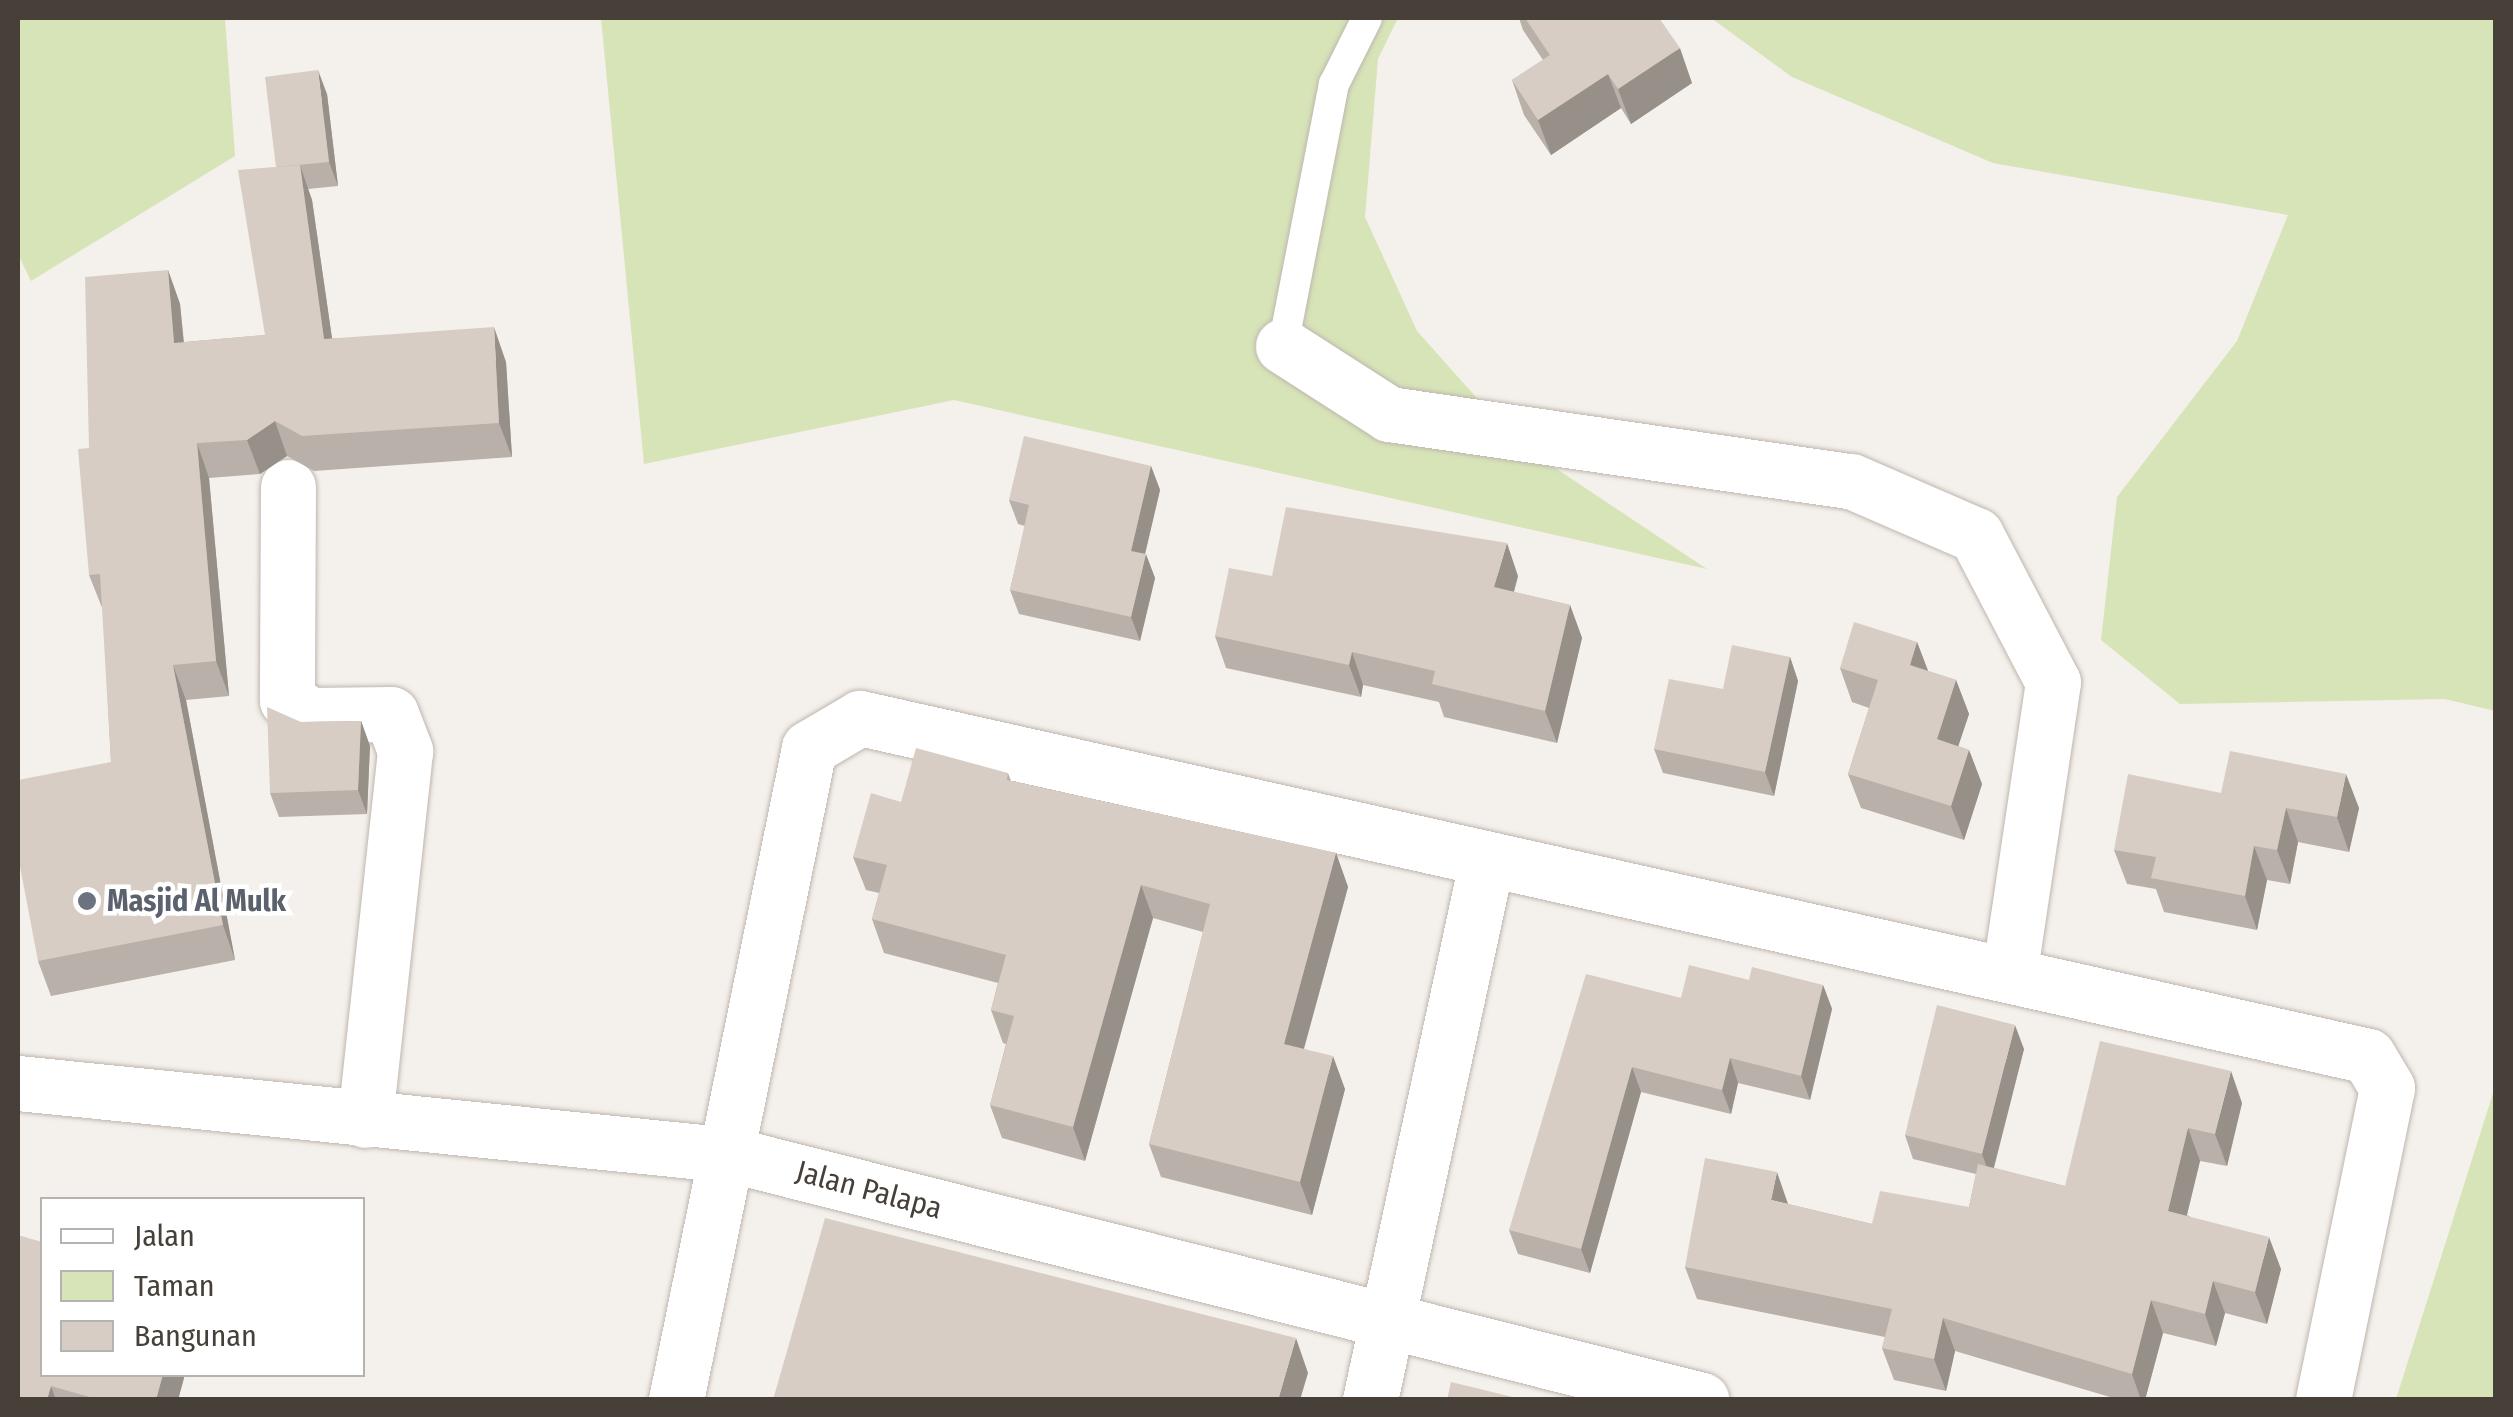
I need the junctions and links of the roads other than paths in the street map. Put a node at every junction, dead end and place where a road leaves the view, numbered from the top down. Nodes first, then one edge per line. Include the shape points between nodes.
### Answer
1 (1368, 18) edge
2 (1282, 346) joint
3 (288, 488) dead end
4 (1486, 864) junction
5 (2010, 974) junction
6 (18, 1083) edge
7 (365, 1120) junction
8 (732, 1154) junction
9 (1385, 1326) junction
10 (676, 1400) edge
11 (1370, 1400) edge
12 (1702, 1400) edge
13 (2323, 1400) edge

1 - 2 lane via 1334,84
2 - 5 street via 1389,414 1851,481 1976,536 2053,682
3 - 7 street via 287,700 310,715 391,714 405,751
4 - 5 street
4 - 8 street via 860,718 809,748
4 - 9 street
5 - 13 street via 2368,1056 2387,1088
6 - 7 street, Jalan Palapa
7 - 8 street, Jalan Palapa
8 - 9 street, Jalan Palapa
8 - 10 street
9 - 11 street
9 - 12 street, Jalan Palapa

